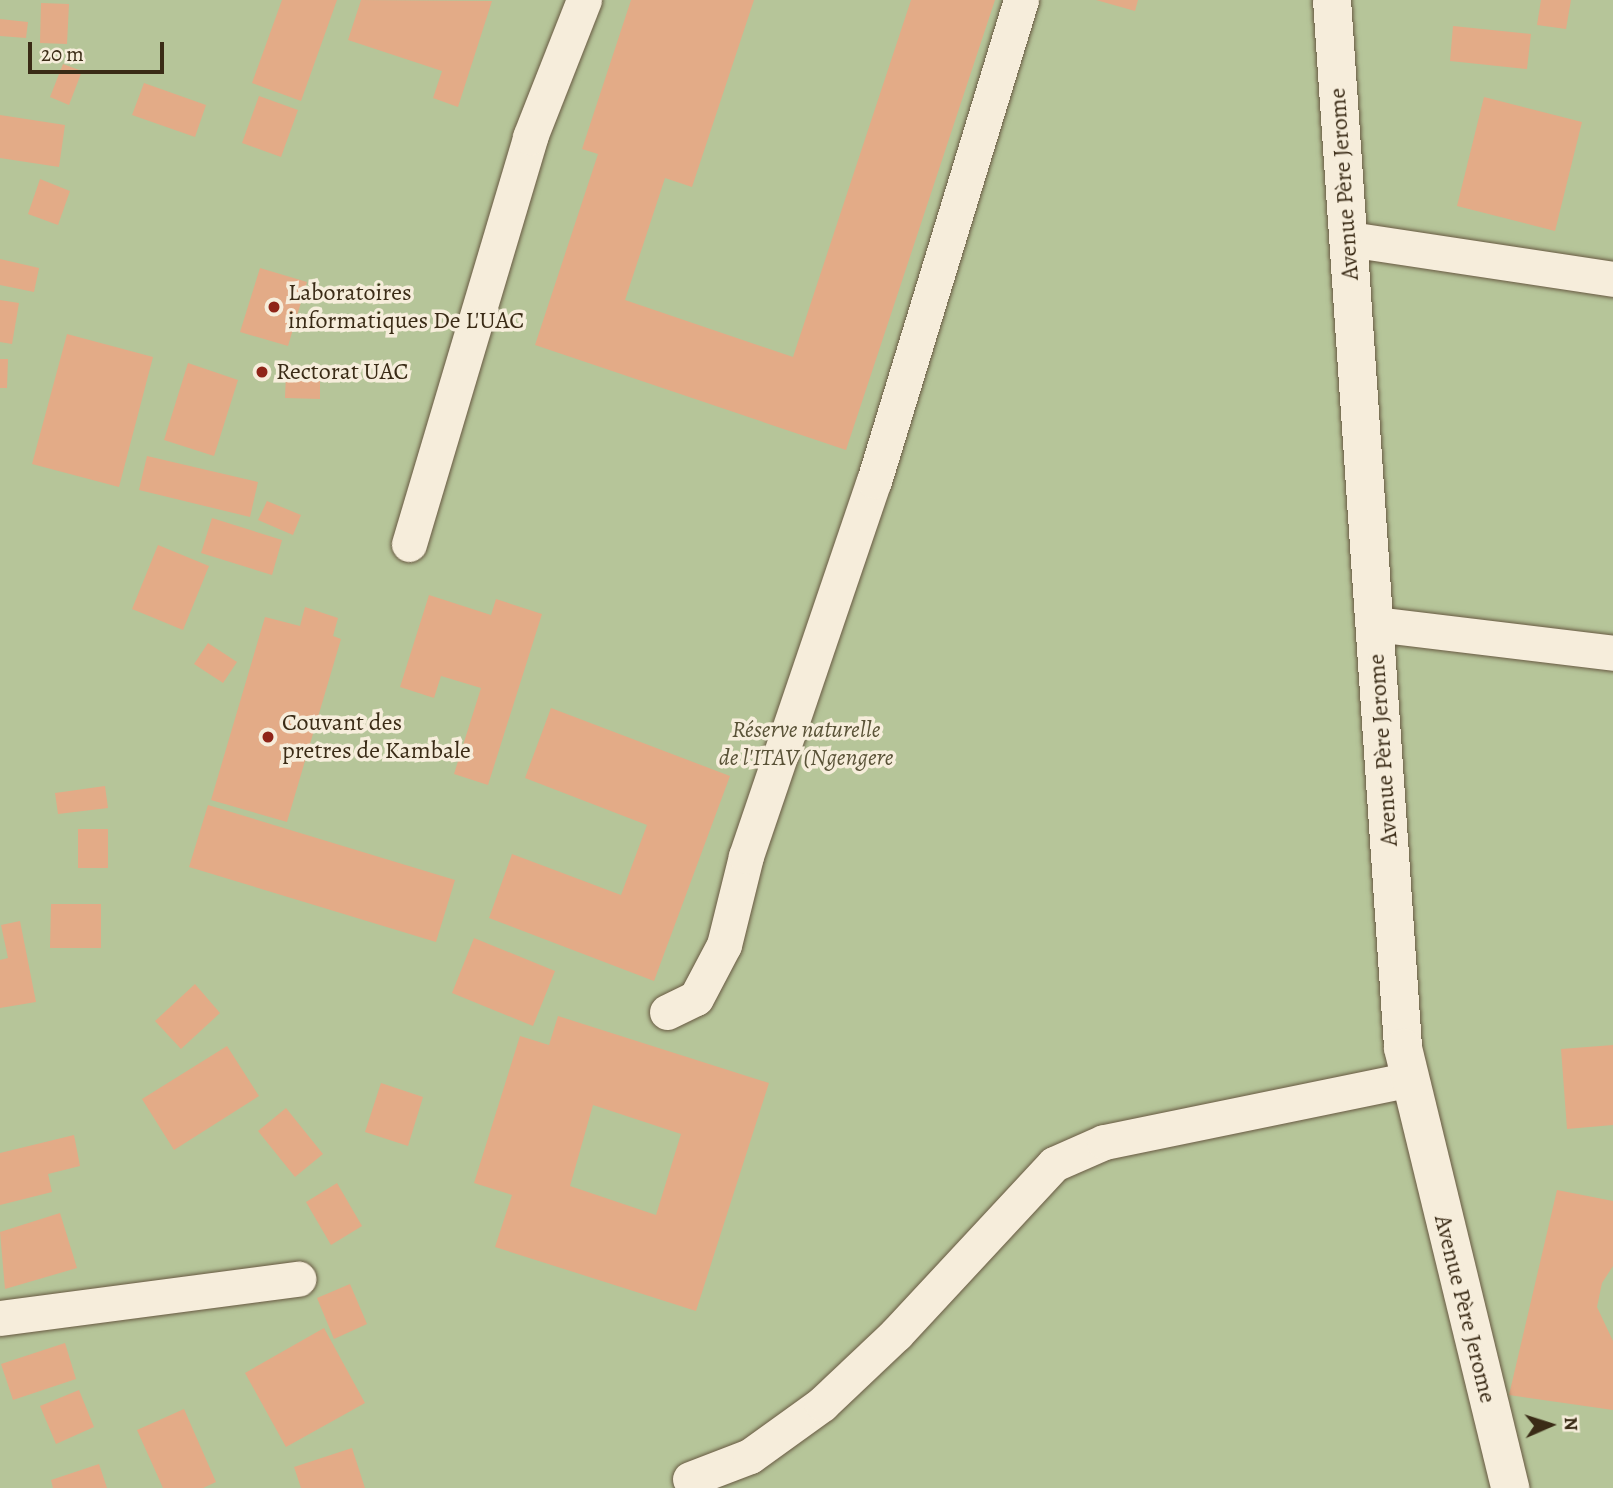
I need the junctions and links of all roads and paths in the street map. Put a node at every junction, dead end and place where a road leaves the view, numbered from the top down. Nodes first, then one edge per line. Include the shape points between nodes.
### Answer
1 (584, 0) edge
2 (1021, 0) edge
3 (1332, 0) edge
4 (1349, 239) junction
5 (1613, 279) edge
6 (409, 544) dead end
7 (1375, 624) junction
8 (1613, 653) edge
9 (667, 1012) dead end
10 (1410, 1079) junction
11 (298, 1279) dead end
12 (0, 1318) edge
13 (690, 1479) dead end
14 (1510, 1488) edge

1 - 6 street via 530,136
2 - 9 street via 869,494 746,856 724,945 696,998
3 - 4 street, Avenue Père Jerome
4 - 5 street
4 - 7 street, Avenue Père Jerome
7 - 8 street
7 - 10 street, Avenue Père Jerome via 1403,1048
10 - 13 street via 1104,1142 1054,1164 896,1334 822,1404 750,1456
10 - 14 street, Avenue Père Jerome
11 - 12 street

